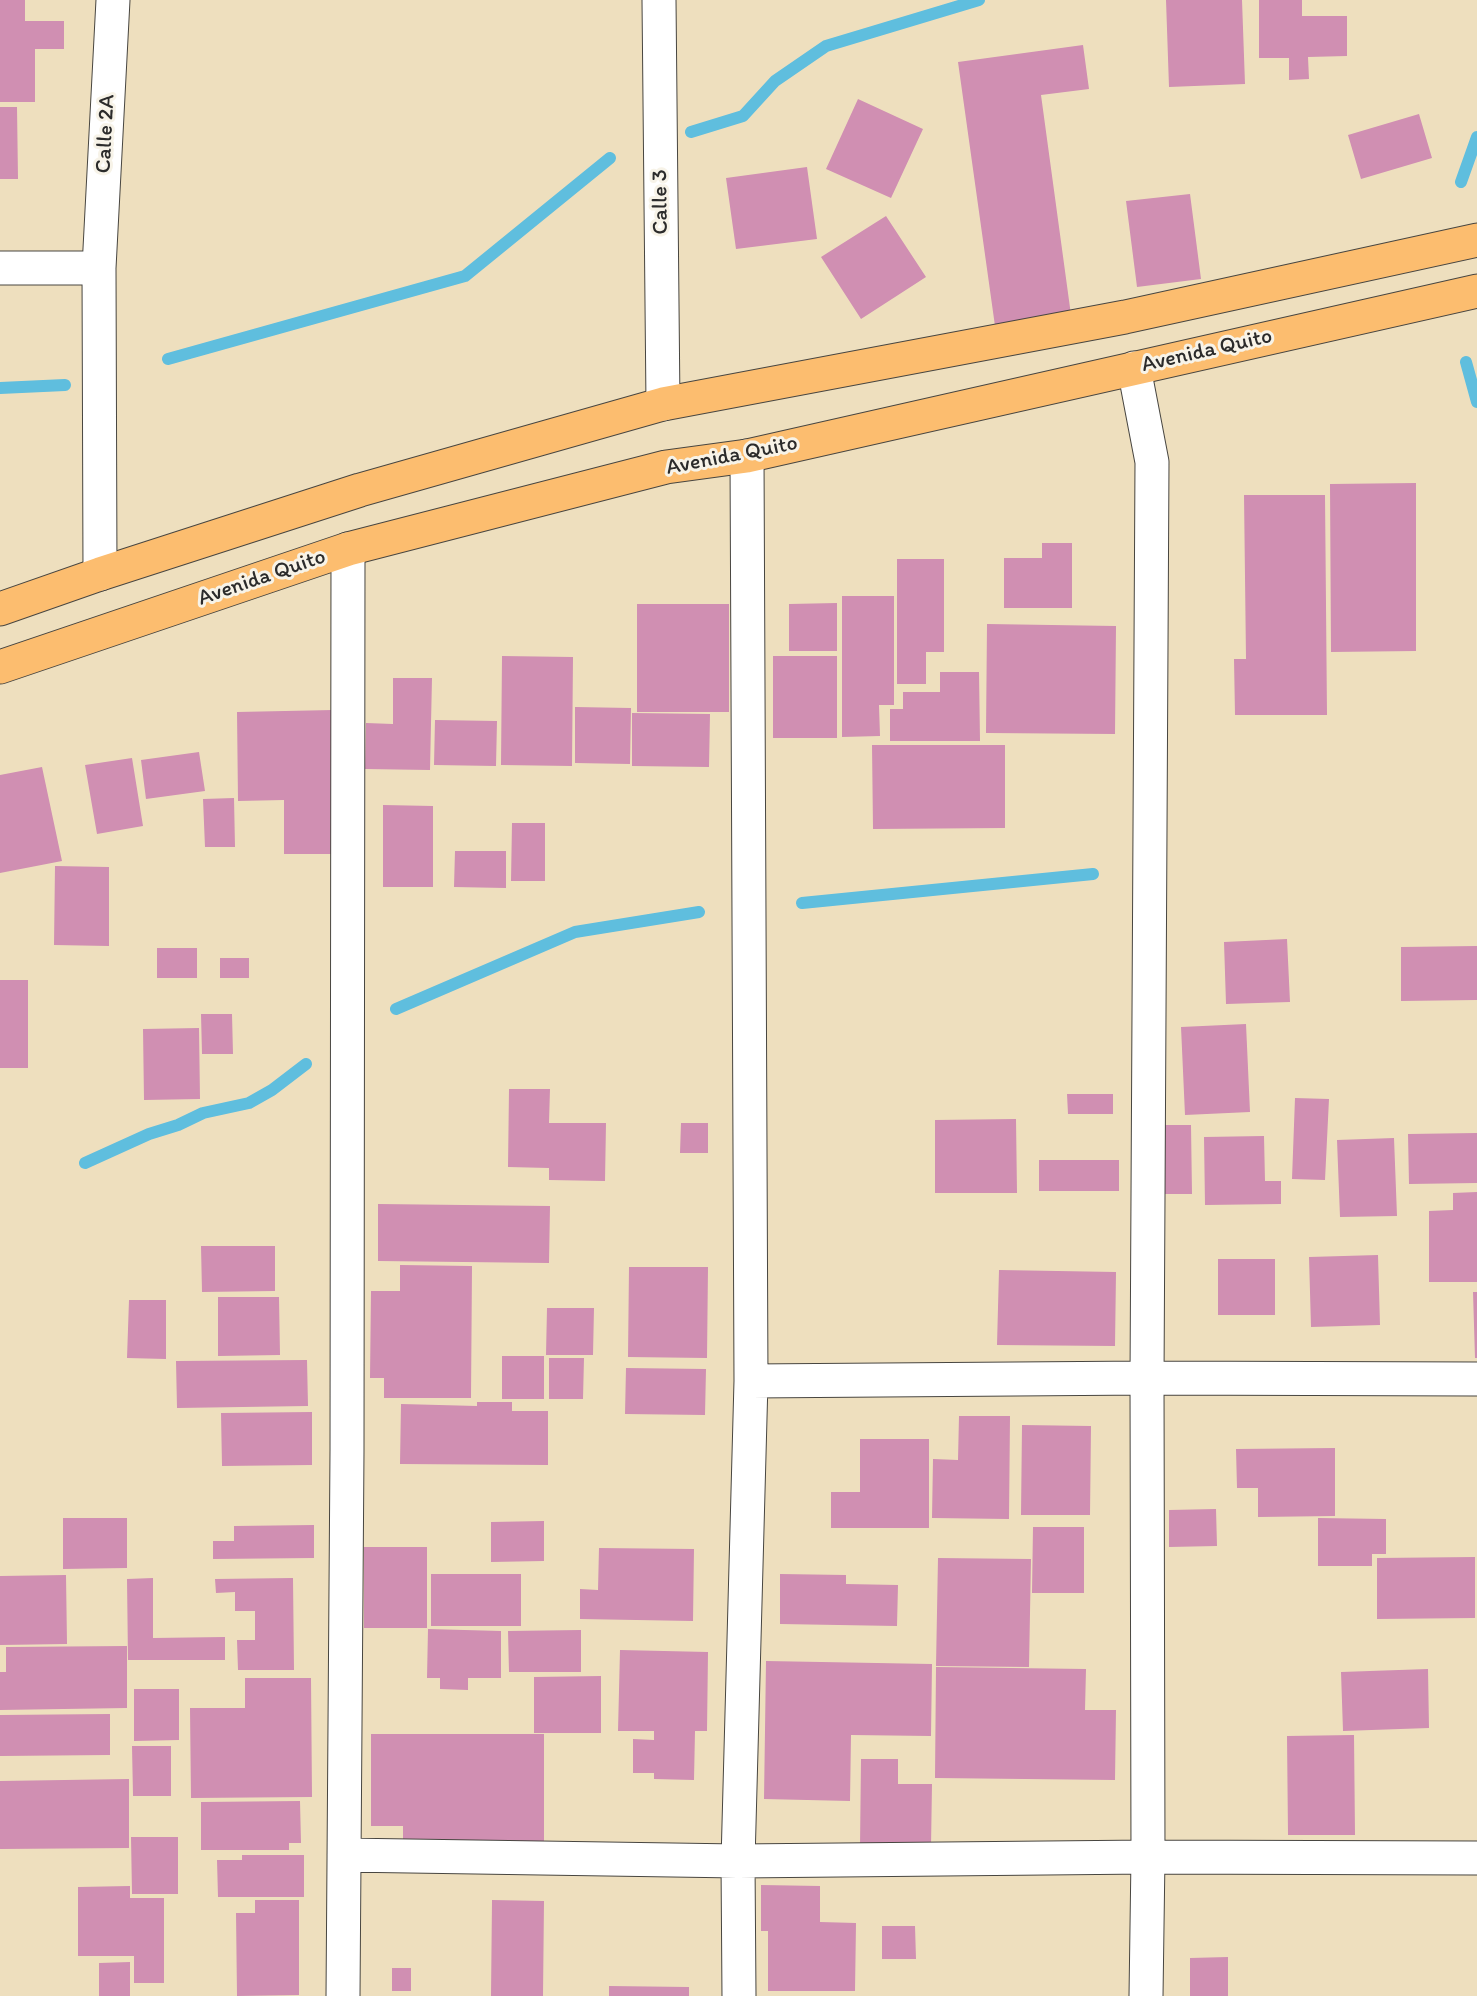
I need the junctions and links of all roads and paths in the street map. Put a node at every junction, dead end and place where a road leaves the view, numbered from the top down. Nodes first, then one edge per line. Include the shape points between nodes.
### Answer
1 (113, 0) edge
2 (659, 0) edge
3 (1477, 240) edge
4 (0, 268) edge
5 (99, 268) junction
6 (1477, 291) edge
7 (1134, 368) junction
8 (663, 404) junction
9 (747, 456) junction
10 (348, 549) junction
11 (100, 574) junction
12 (0, 609) edge
13 (0, 667) edge
14 (1147, 1378) junction
15 (1477, 1379) edge
16 (752, 1381) junction
17 (344, 1855) junction
18 (1148, 1857) junction
19 (1477, 1858) edge
20 (738, 1861) junction
21 (343, 1996) edge
22 (739, 1996) edge
23 (1146, 1996) edge

1 - 5 street, Calle 2A
2 - 8 street, Calle 3
3 - 8 highway via 1125,317
4 - 5 street
5 - 11 street, Calle 2A
6 - 7 highway, Avenida Quito
7 - 9 highway, Avenida Quito
7 - 14 street via 1152,462
8 - 11 highway via 360,490
9 - 10 highway, Avenida Quito via 666,467
9 - 16 street
10 - 13 highway, Avenida Quito
10 - 17 street
11 - 12 highway
14 - 15 street
14 - 16 street
14 - 18 street
16 - 20 street
17 - 20 street
17 - 21 street
18 - 19 street
18 - 20 street
18 - 23 street
20 - 22 street

